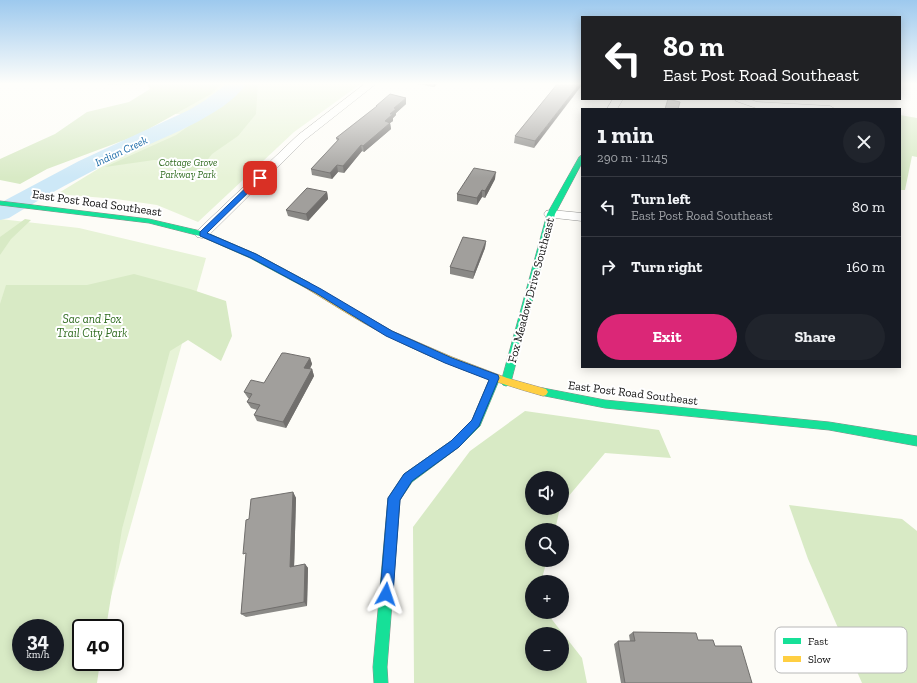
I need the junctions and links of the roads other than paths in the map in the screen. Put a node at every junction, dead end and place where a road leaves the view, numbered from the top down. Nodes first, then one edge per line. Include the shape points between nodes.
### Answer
1 (331, 115) edge
2 (581, 159) edge
3 (0, 203) edge
4 (551, 214) junction
5 (581, 217) edge
6 (202, 234) junction
7 (495, 378) junction
8 (506, 382) junction
9 (917, 441) edge
10 (381, 683) edge

1 - 6 street via 302,137
2 - 4 main road, Fox Meadow Drive Southeast
3 - 6 main road, East Post Road Southeast via 149,221
4 - 5 street
4 - 8 main road, Fox Meadow Drive Southeast
6 - 7 main road, East Post Road Southeast via 253,256 389,334
7 - 8 main road, East Post Road Southeast
7 - 10 main road via 476,423 455,444 408,478 394,498 380,667
8 - 9 main road, East Post Road Southeast via 605,404 829,426

